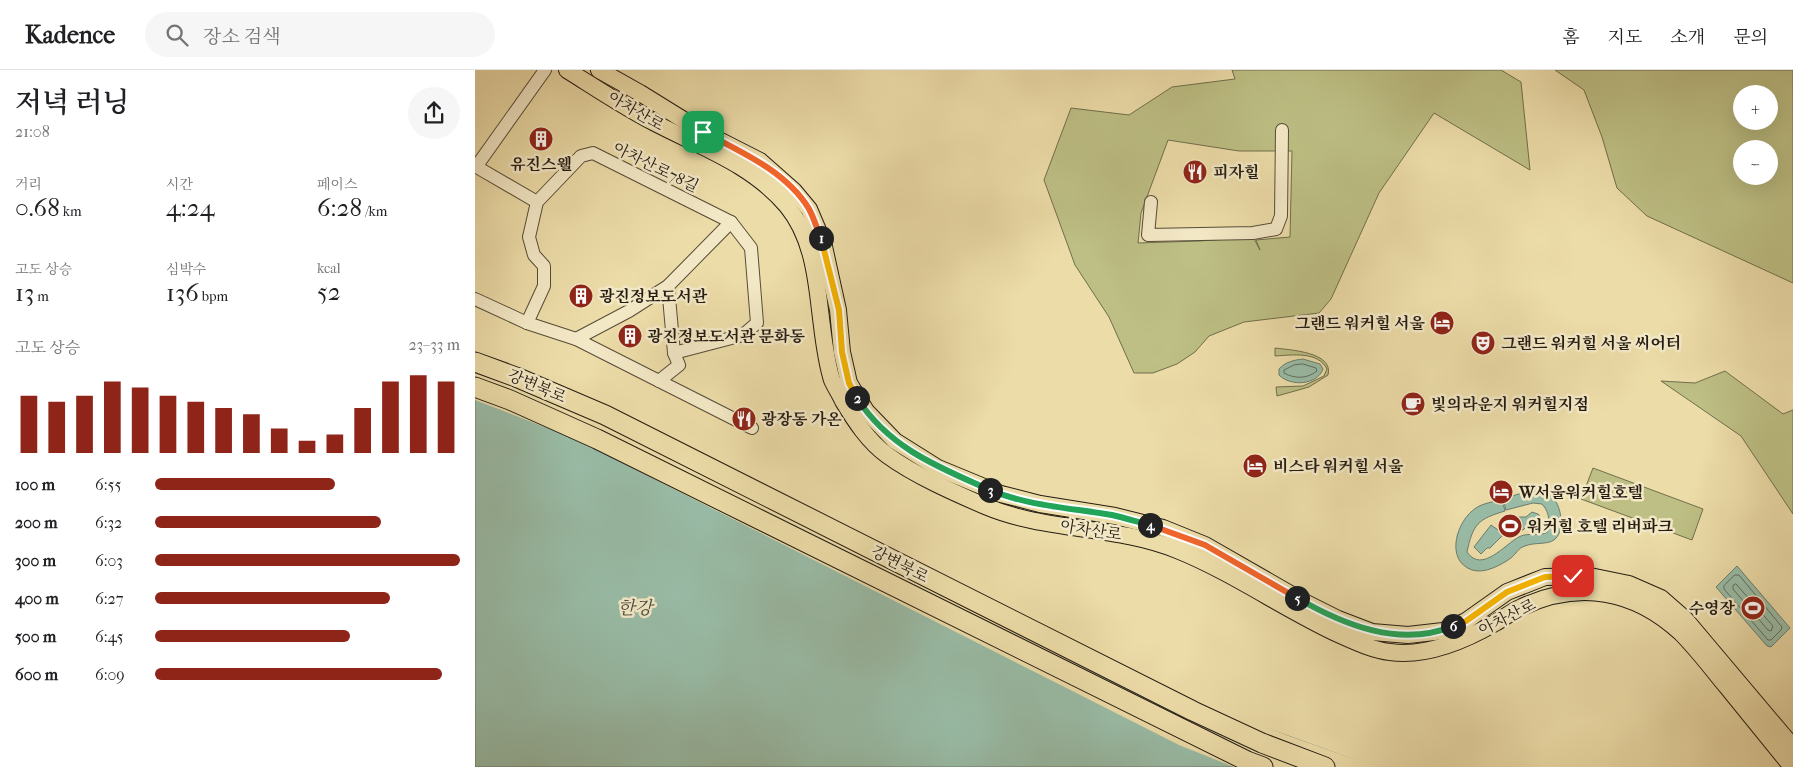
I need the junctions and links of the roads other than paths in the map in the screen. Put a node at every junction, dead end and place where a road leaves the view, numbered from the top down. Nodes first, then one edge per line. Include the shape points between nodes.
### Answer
1 (545, 70) edge
2 (567, 70) edge
3 (599, 70) edge
4 (1281, 130) dead end
5 (476, 166) edge
6 (537, 202) junction
7 (1151, 202) dead end
8 (731, 222) junction
9 (668, 286) junction
10 (475, 300) edge
11 (527, 323) junction
12 (576, 339) junction
13 (674, 352) junction
14 (475, 362) edge
15 (659, 381) junction
16 (475, 387) edge
17 (752, 428) dead end
18 (1793, 747) edge
19 (1263, 767) edge
20 (1325, 767) edge
21 (1792, 767) edge

1 - 5 street
2 - 21 main road, 아차산로 via 649,120 761,179 787,207 799,225 815,268 824,343 833,382 857,425 887,455 923,476 989,508 1044,522 1142,538 1178,550 1321,626 1361,645 1391,652 1418,652 1457,642 1521,607 1555,595 1579,590 1635,601 1685,638
3 - 18 main road, 아차산로 via 703,132 760,161 794,191 809,209 823,242 839,310 842,352 849,383 866,411 895,442 938,468 1001,494 1163,528 1205,545 1338,619 1372,632 1409,635 1443,630 1466,621 1507,592 1545,577 1590,576 1629,584 1661,598 1685,619
4 - 7 street via 1281,216 1275,229 1253,234 1148,235
5 - 6 street
6 - 8 street, 아차산로78길 via 581,156 593,153
6 - 11 street via 529,237 534,255 544,266 544,286
8 - 9 street
8 - 13 street, 아차산로78길 via 751,248 757,323 743,336
9 - 12 street
9 - 13 street
10 - 11 street
11 - 12 street
12 - 15 street
13 - 15 street via 679,365
14 - 20 highway, 강변북로 via 605,415 1193,711 1261,743
15 - 17 street
16 - 19 highway, 강변북로 via 597,439

